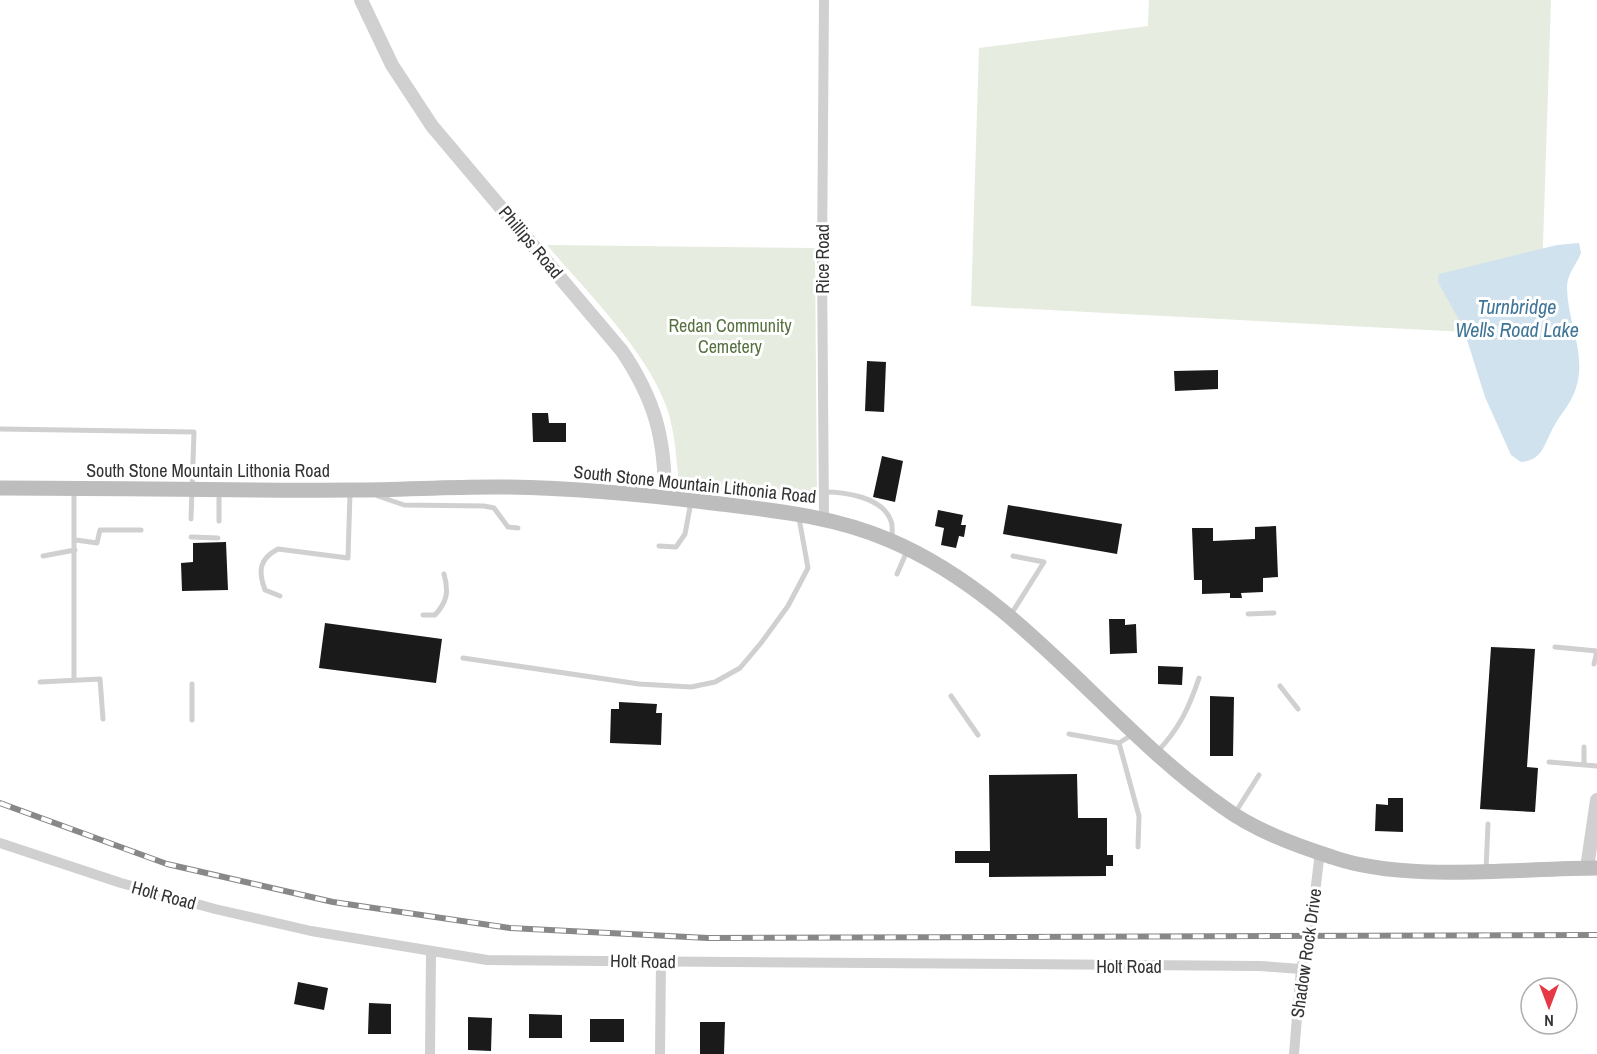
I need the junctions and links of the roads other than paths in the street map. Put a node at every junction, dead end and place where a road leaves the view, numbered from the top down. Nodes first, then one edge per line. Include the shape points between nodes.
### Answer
1 (361, 0) edge
2 (824, 0) edge
3 (0, 429) edge
4 (0, 488) edge
5 (74, 488) junction
6 (192, 489) junction
7 (219, 489) junction
8 (356, 490) junction
9 (824, 492) junction
10 (665, 497) junction
11 (692, 500) junction
12 (798, 513) junction
13 (824, 518) junction
14 (191, 519) dead end
15 (219, 521) dead end
16 (518, 528) dead end
17 (141, 530) dead end
18 (191, 537) dead end
19 (218, 538) dead end
20 (76, 540) junction
21 (892, 541) junction
22 (659, 546) dead end
23 (75, 550) junction
24 (908, 550) junction
25 (43, 556) dead end
26 (1013, 556) dead end
27 (444, 574) dead end
28 (897, 574) dead end
29 (280, 596) dead end
30 (1274, 613) dead end
31 (1248, 614) dead end
32 (423, 615) dead end
33 (1009, 618) junction
34 (1555, 647) dead end
35 (1597, 651) edge
36 (463, 658) dead end
37 (1594, 663) dead end
38 (1199, 678) dead end
39 (74, 679) junction
40 (40, 682) dead end
41 (192, 684) dead end
42 (1280, 686) dead end
43 (951, 696) dead end
44 (1298, 709) dead end
45 (103, 719) dead end
46 (192, 720) dead end
47 (1134, 733) junction
48 (1069, 734) dead end
49 (978, 735) dead end
50 (1119, 743) junction
51 (1584, 747) dead end
52 (1156, 753) junction
53 (1549, 762) dead end
54 (1584, 765) junction
55 (1597, 766) edge
56 (1259, 775) dead end
57 (1597, 800) edge
58 (1234, 814) junction
59 (1488, 824) dead end
60 (0, 843) edge
61 (1138, 847) dead end
62 (1320, 852) junction
63 (1592, 868) edge
64 (1486, 870) junction
65 (431, 952) junction
66 (661, 962) junction
67 (1301, 969) junction
68 (430, 1054) edge
69 (660, 1054) edge
70 (1294, 1054) edge

1 - 10 street, Phillips Road via 392,65 432,126 639,376 661,433
2 - 9 street, Rice Road
3 - 6 lane via 194,432
4 - 5 main road, South Stone Mountain Lithonia Road
5 - 6 main road, South Stone Mountain Lithonia Road
5 - 20 lane
6 - 7 main road, South Stone Mountain Lithonia Road
6 - 14 lane
7 - 8 main road, South Stone Mountain Lithonia Road
7 - 15 lane
8 - 10 main road, South Stone Mountain Lithonia Road via 506,487
8 - 16 lane via 404,504 494,508 508,527
8 - 29 lane via 348,558 278,549 261,563 260,577 265,590
9 - 13 street, Rice Road
9 - 21 lane via 866,499 881,507 891,520
10 - 11 main road, South Stone Mountain Lithonia Road
11 - 12 main road, South Stone Mountain Lithonia Road
11 - 22 lane via 685,534 676,547
12 - 13 main road, South Stone Mountain Lithonia Road
12 - 36 lane via 808,568 788,606 761,643 740,668 715,682 691,687 639,684
13 - 21 main road, South Stone Mountain Lithonia Road
17 - 20 lane via 100,530 97,543
18 - 19 lane
20 - 23 lane
21 - 24 main road, South Stone Mountain Lithonia Road
23 - 25 lane
23 - 39 lane
24 - 28 lane
24 - 33 main road, South Stone Mountain Lithonia Road via 956,576
26 - 33 lane via 1044,562
27 - 32 lane via 448,587 446,603 435,615
30 - 31 lane
33 - 47 main road, South Stone Mountain Lithonia Road
34 - 35 lane
35 - 37 lane
38 - 52 lane via 1176,733
39 - 40 lane
39 - 45 lane via 100,679
41 - 46 lane
42 - 44 lane
43 - 49 lane
47 - 50 lane
47 - 52 main road, South Stone Mountain Lithonia Road
48 - 50 lane
50 - 61 lane via 1139,816
51 - 54 lane
52 - 58 main road, South Stone Mountain Lithonia Road
53 - 54 lane
54 - 55 lane
56 - 58 lane
57 - 63 street
58 - 62 main road, South Stone Mountain Lithonia Road via 1267,832
59 - 64 lane
60 - 65 street, Holt Road via 215,909
62 - 64 main road, South Stone Mountain Lithonia Road via 1379,868
62 - 67 street, Shadow Rock Drive via 1310,934
63 - 64 main road, South Stone Mountain Lithonia Road
65 - 66 street, Holt Road via 487,960
65 - 68 street
66 - 67 street, Holt Road
66 - 69 street
67 - 70 street, Shadow Rock Drive

